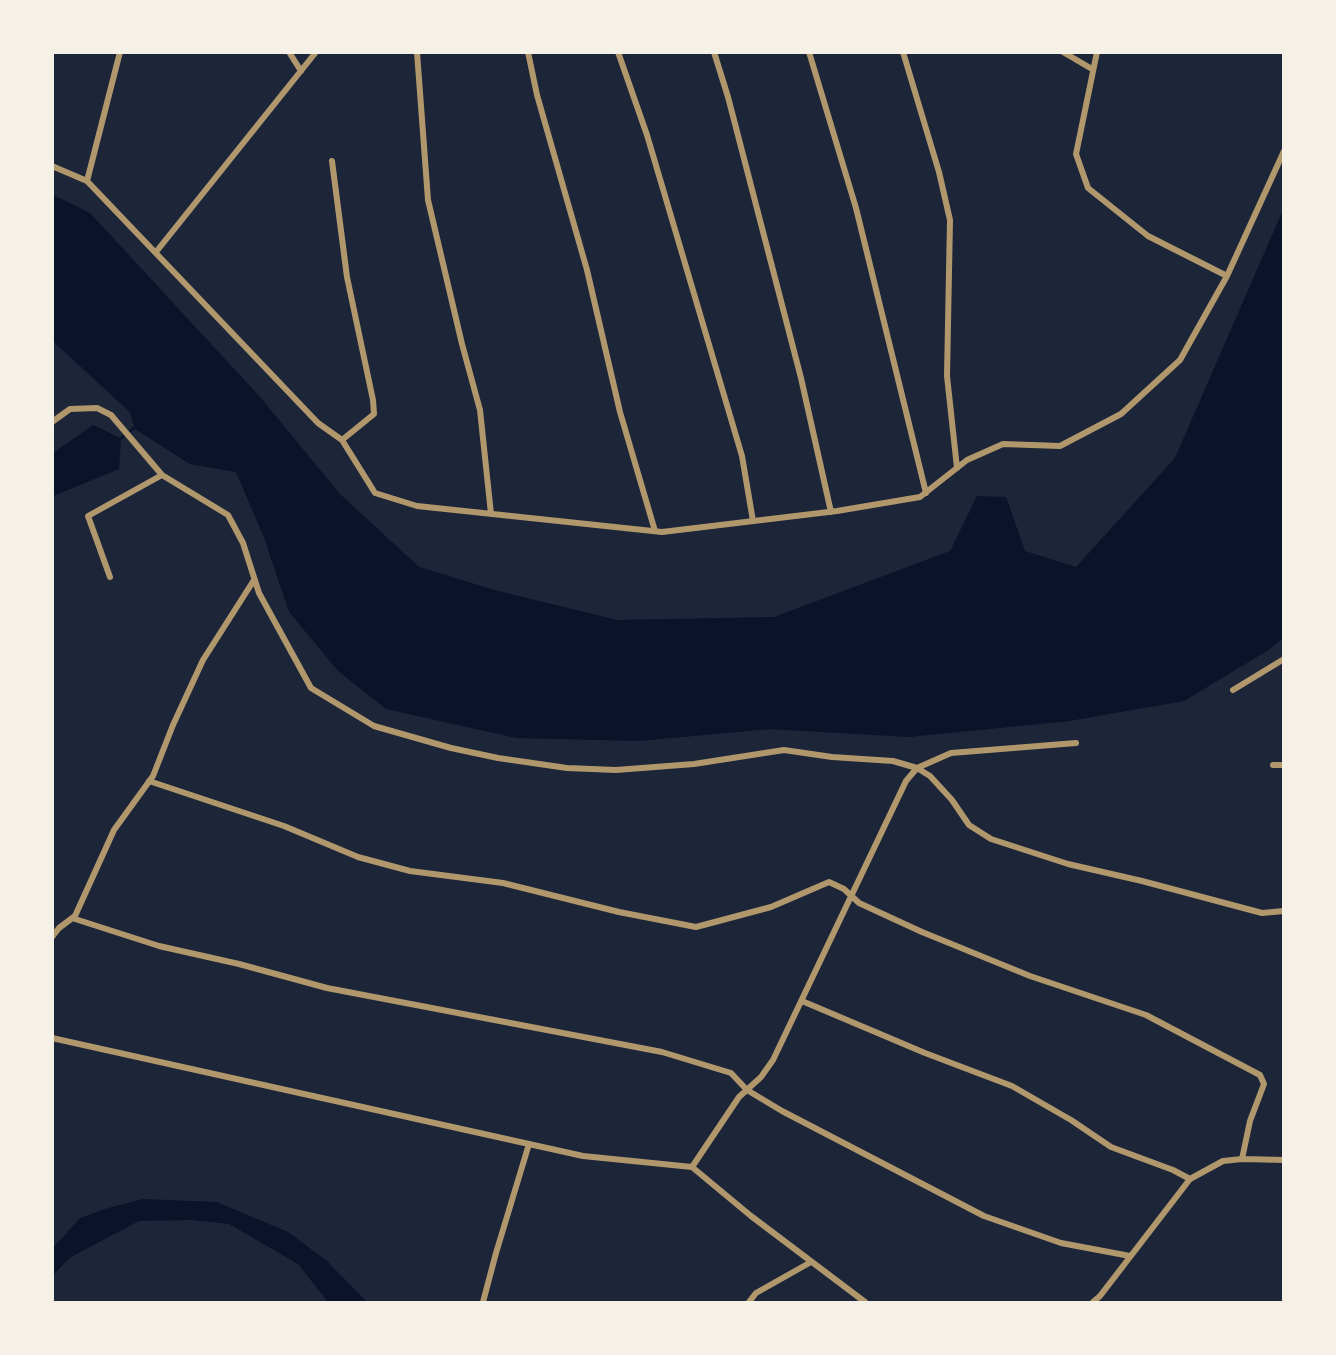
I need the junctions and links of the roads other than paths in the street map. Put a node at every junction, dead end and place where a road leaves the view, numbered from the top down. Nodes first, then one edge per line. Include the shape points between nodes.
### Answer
1 (120, 52) edge
2 (289, 52) edge
3 (316, 52) edge
4 (416, 52) edge
5 (528, 52) edge
6 (618, 52) edge
7 (713, 52) edge
8 (809, 52) edge
9 (904, 52) edge
10 (1063, 52) edge
11 (1097, 52) edge
12 (1092, 69) junction
13 (301, 71) junction
14 (1283, 151) edge
15 (332, 161) dead end
16 (52, 166) edge
17 (87, 181) junction
18 (156, 252) junction
19 (1227, 276) junction
20 (52, 422) edge
21 (342, 440) junction
22 (957, 468) junction
23 (162, 475) junction
24 (926, 493) junction
25 (831, 512) junction
26 (491, 514) junction
27 (753, 521) junction
28 (655, 531) junction
29 (110, 577) dead end
30 (254, 580) junction
31 (1283, 659) edge
32 (1233, 690) dead end
33 (1076, 743) dead end
34 (1272, 765) dead end
35 (1283, 765) edge
36 (917, 768) junction
37 (149, 781) junction
38 (852, 896) junction
39 (1283, 911) edge
40 (72, 918) junction
41 (52, 937) edge
42 (802, 1001) junction
43 (52, 1038) edge
44 (747, 1090) junction
45 (529, 1144) junction
46 (1242, 1159) junction
47 (1283, 1160) edge
48 (692, 1167) junction
49 (1190, 1179) junction
50 (1130, 1256) junction
51 (811, 1262) junction
52 (483, 1303) edge
53 (748, 1303) edge
54 (865, 1303) edge
55 (1093, 1303) edge

1 - 17 street
2 - 13 street
3 - 13 street
4 - 26 street via 428,200 480,410
5 - 28 street
6 - 27 street via 742,456
7 - 25 street via 801,378
8 - 24 street via 856,208
9 - 22 street via 950,220 947,376
10 - 12 street
11 - 12 street
12 - 19 street via 1076,154 1088,188 1148,236
13 - 18 street
14 - 19 street
15 - 21 street via 347,277 374,414
16 - 17 street
17 - 18 street
18 - 21 street via 318,422
19 - 22 street via 1180,360 1121,414 1060,446 1003,444
20 - 23 street via 70,409 97,408 111,415
21 - 26 street via 375,493 416,506
22 - 24 street
23 - 29 street via 88,516
23 - 30 street via 228,515 243,542
24 - 25 street via 920,498
25 - 27 street
26 - 28 street
27 - 28 street
30 - 36 street via 311,688 374,726 451,748 604,770 694,764 784,750 893,761
30 - 37 street via 204,660
31 - 32 street
33 - 36 street via 951,753
34 - 35 street
36 - 38 street via 906,781
36 - 39 street via 952,800 969,825 991,839 1068,864 1262,913
37 - 38 street via 284,826 358,857 410,871 503,883 696,927 771,907 829,882
37 - 40 street via 114,830
38 - 42 street
38 - 46 street via 922,932 1018,971 1146,1015 1260,1075 1264,1084
40 - 41 street
40 - 44 street via 159,946 327,988 662,1052 731,1073
42 - 44 street via 773,1060
42 - 49 street via 1012,1086 1111,1147
43 - 45 street
44 - 48 street
44 - 50 street via 984,1216 1061,1243
45 - 48 street via 583,1156
45 - 52 street
46 - 47 street
46 - 49 street via 1223,1161
48 - 51 street
49 - 50 street
50 - 55 street
51 - 53 street via 756,1293
51 - 54 street

